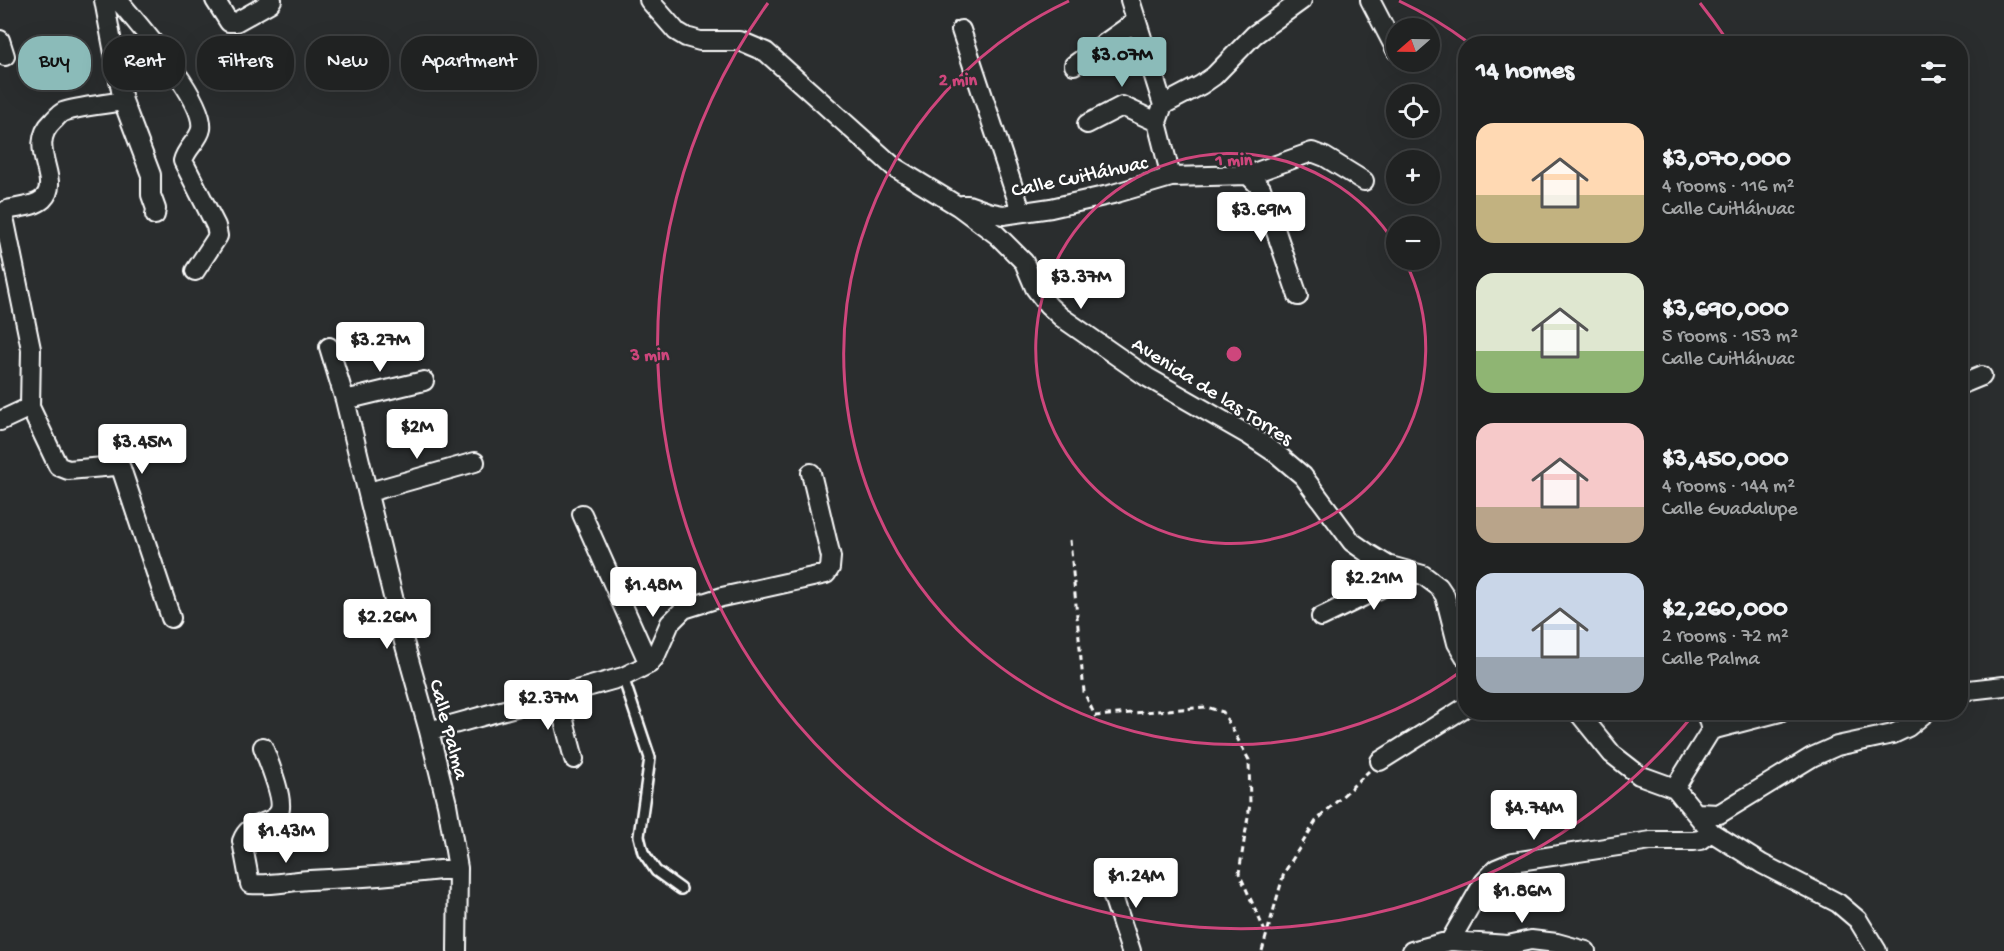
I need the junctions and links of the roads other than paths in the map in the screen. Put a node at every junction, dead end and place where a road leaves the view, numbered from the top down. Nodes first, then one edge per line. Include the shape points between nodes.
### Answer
1 (104, 0) edge
2 (118, 0) edge
3 (215, 0) edge
4 (272, 0) edge
5 (649, 0) edge
6 (1130, 0) edge
7 (1302, 0) edge
8 (1370, 0) edge
9 (1136, 21) junction
10 (962, 30) dead end
11 (1386, 31) edge
12 (1074, 65) dead end
13 (123, 101) junction
14 (1160, 114) junction
15 (1087, 124) dead end
16 (1248, 175) junction
17 (1171, 177) junction
18 (1364, 181) dead end
19 (957, 206) junction
20 (1021, 211) junction
21 (155, 215) dead end
22 (195, 271) dead end
23 (1298, 296) dead end
24 (328, 347) dead end
25 (1982, 376) dead end
26 (424, 381) dead end
27 (1968, 382) edge
28 (345, 400) junction
29 (30, 407) junction
30 (0, 421) edge
31 (475, 462) dead end
32 (811, 474) dead end
33 (369, 492) junction
34 (582, 514) dead end
35 (1412, 573) junction
36 (1321, 617) dead end
37 (171, 618) dead end
38 (1458, 645) edge
39 (649, 664) junction
40 (623, 677) junction
41 (2004, 686) edge
42 (1968, 690) edge
43 (557, 694) junction
44 (1458, 712) edge
45 (1584, 720) edge
46 (1916, 720) edge
47 (1708, 721) edge
48 (429, 731) junction
49 (263, 747) dead end
50 (574, 759) dead end
51 (1380, 761) road end
52 (1675, 788) junction
53 (1698, 813) junction
54 (1711, 832) junction
55 (458, 868) junction
56 (1107, 878) dead end
57 (681, 889) dead end
58 (1450, 941) junction
59 (457, 951) edge
60 (1131, 951) edge
61 (1412, 951) edge
62 (1586, 951) edge
63 (1878, 951) edge

1 - 13 street
2 - 22 street via 169,62 201,122 201,131 183,161 218,236
3 - 4 street via 229,22 236,22
5 - 19 street, Avenida de las Torres via 686,37 740,41 766,52 894,167
6 - 9 street, Calle Cuitláhuac
7 - 14 street via 1254,35 1214,76
8 - 11 street
9 - 12 street
9 - 14 street, Calle Cuitláhuac
10 - 20 street
13 - 21 street via 151,175
13 - 29 street via 62,112 45,128 41,142 48,191 34,204 7,210 4,217 31,349
14 - 15 street via 1122,106
14 - 17 street, Calle Cuitláhuac
16 - 17 street
16 - 18 street via 1312,152
16 - 23 street via 1261,188
17 - 20 street, Calle Cuitláhuac via 1113,194
19 - 20 street, Calle Cuitláhuac via 968,205 1003,215
19 - 35 street, Avenida de las Torres via 1014,251 1024,262 1035,288 1061,318 1147,377 1277,454 1303,476 1352,542 1387,565
24 - 28 street, Calle Palma
25 - 27 street
26 - 28 street
28 - 33 street, Calle Palma
29 - 30 street
29 - 37 street via 58,466 68,470 121,468
31 - 33 street
32 - 39 street via 831,557 826,574 684,609 670,623
33 - 48 street, Calle Palma
34 - 39 street
35 - 36 street
35 - 38 street, Avenida de las Torres via 1423,575 1445,596
39 - 40 street
40 - 43 street
40 - 57 lane via 650,758 639,836 643,852 656,871
41 - 42 street
43 - 48 street
43 - 50 street
44 - 51 street
45 - 52 street via 1612,754 1639,775
46 - 53 street via 1893,734 1837,746 1812,757 1719,814
47 - 52 street
48 - 55 street, Calle Palma
49 - 55 street via 281,802 272,819 244,835 250,884 264,886
52 - 53 street
53 - 54 street
54 - 58 street via 1701,840 1651,841 1513,862 1496,869 1484,882
54 - 63 street via 1762,864 1838,903 1858,920
55 - 59 street, Calle Palma
56 - 60 street
58 - 61 street
58 - 62 street via 1508,945 1531,940

